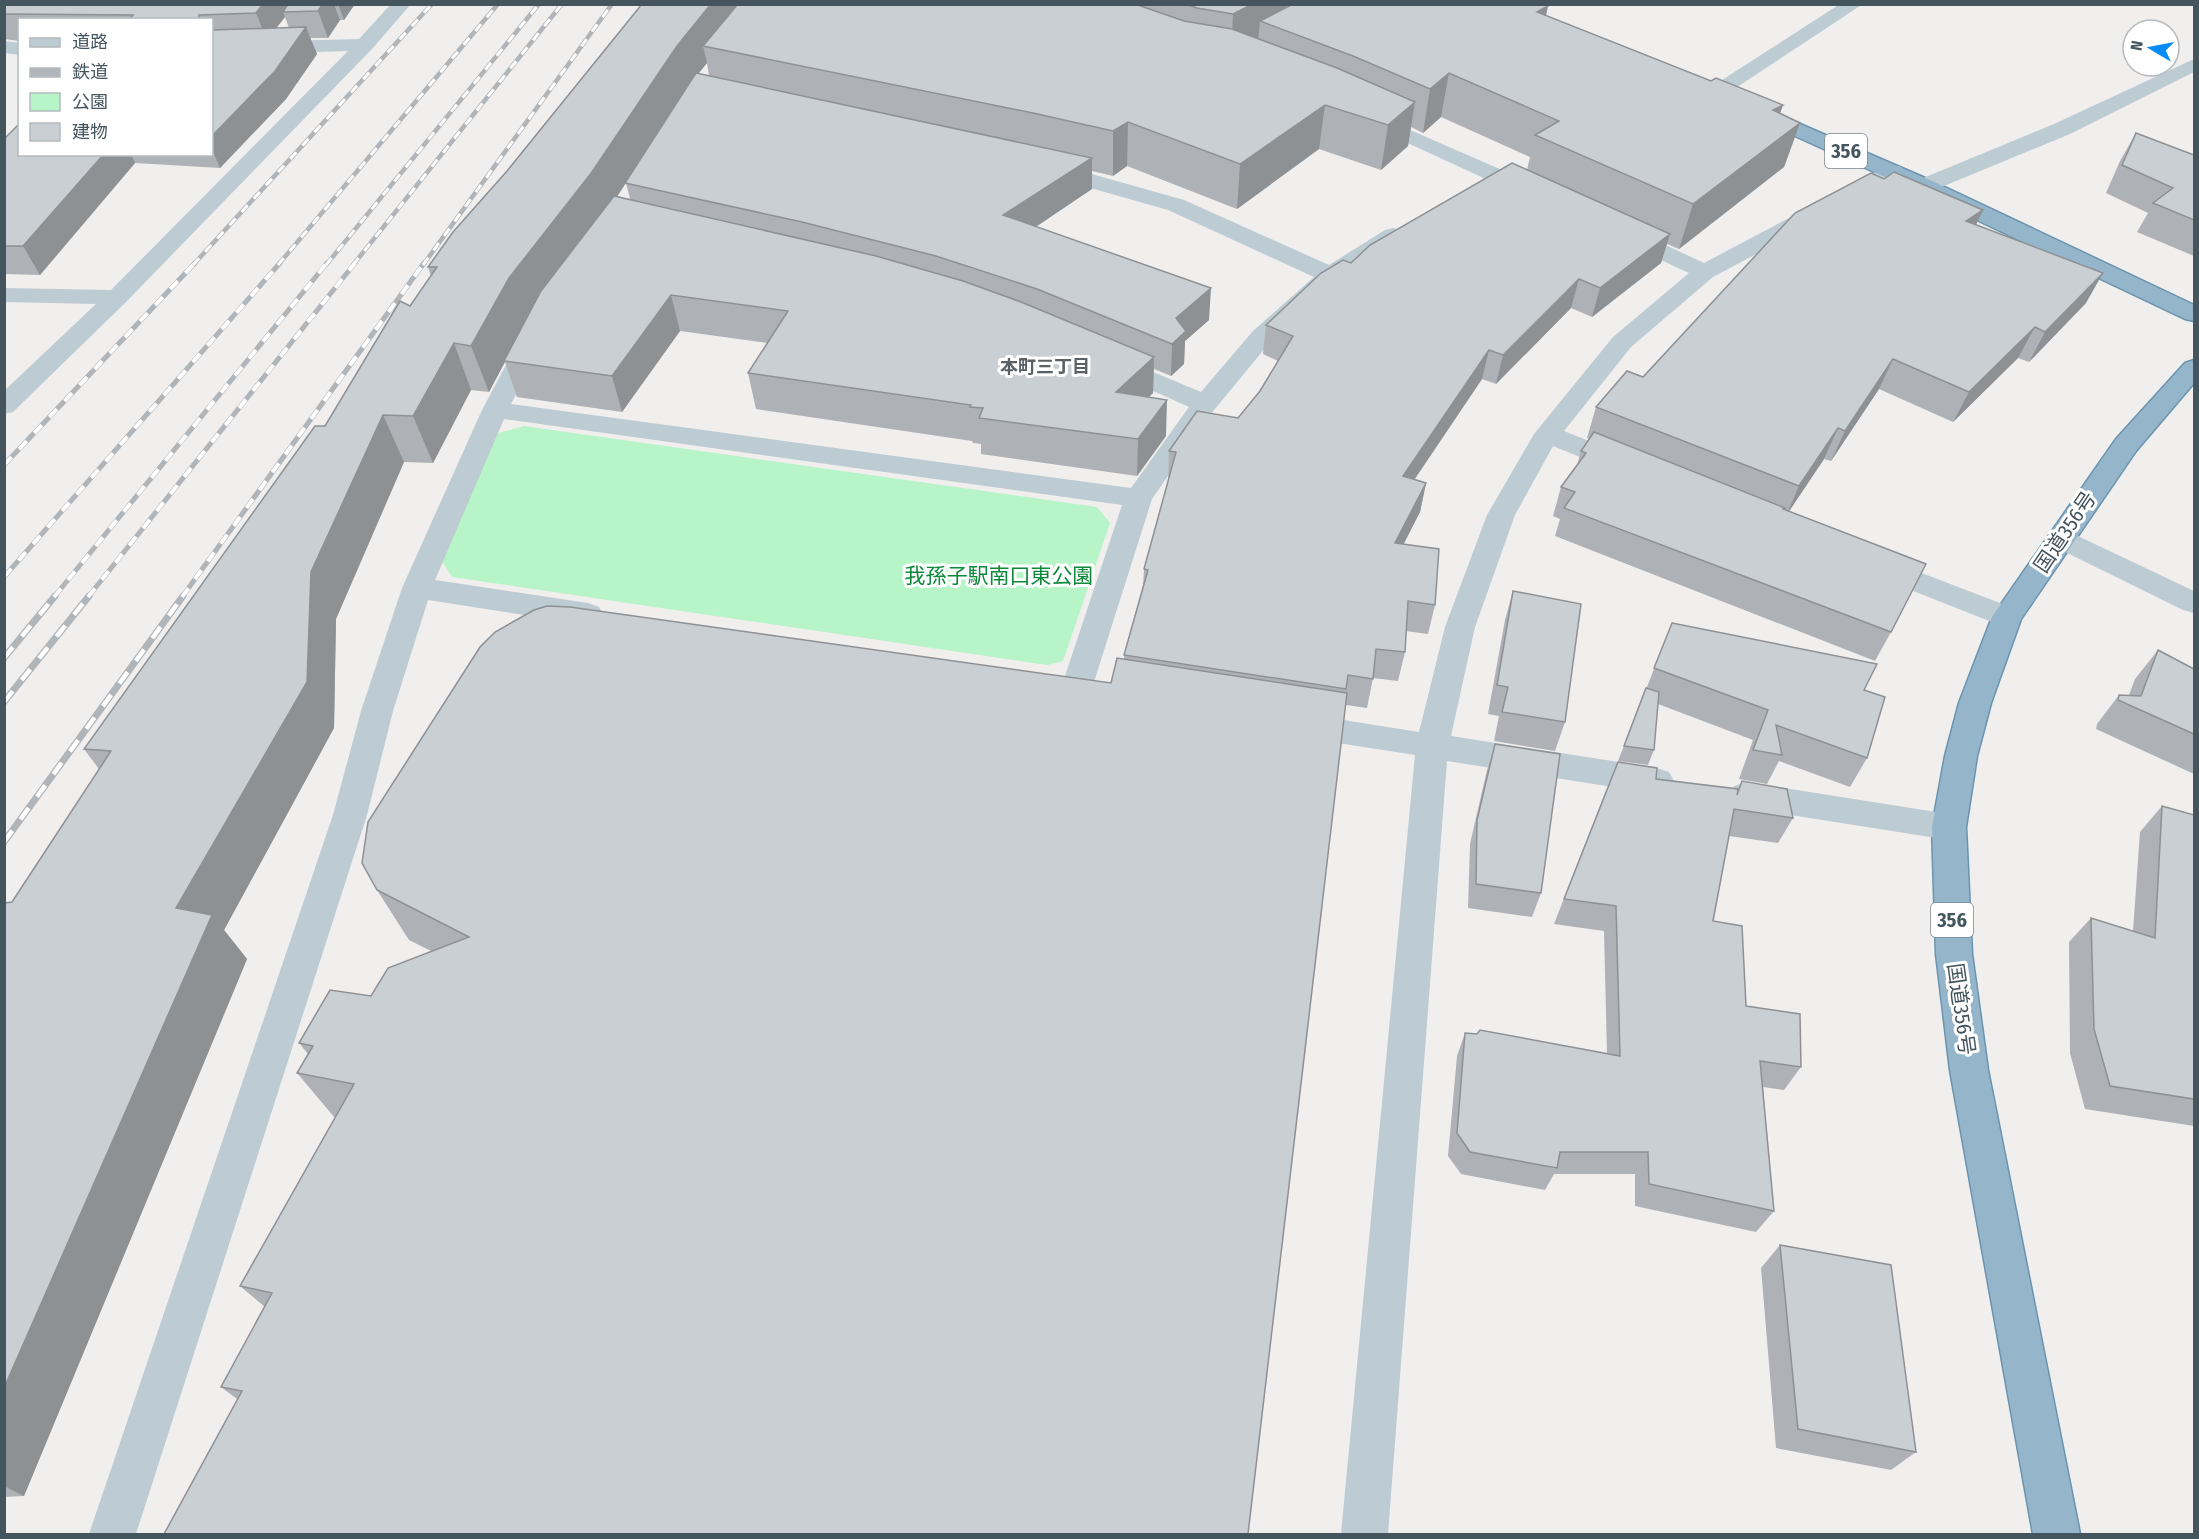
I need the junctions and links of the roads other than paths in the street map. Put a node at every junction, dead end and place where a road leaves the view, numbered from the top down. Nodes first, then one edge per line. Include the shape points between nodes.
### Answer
1 (402, 4) edge
2 (1854, 4) edge
3 (287, 30) edge
4 (365, 45) junction
5 (274, 47) junction
6 (213, 49) edge
7 (2170, 78) edge
8 (2180, 78) edge
9 (2194, 83) edge
10 (1694, 84) edge
11 (1715, 93) junction
12 (1350, 109) edge
13 (1034, 166) edge
14 (1893, 172) junction
15 (1496, 175) junction
16 (1924, 186) junction
17 (1467, 192) edge
18 (1549, 199) edge
19 (1419, 220) edge
20 (1601, 224) edge
21 (1705, 272) junction
22 (1330, 275) junction
23 (4, 295) edge
24 (117, 297) junction
25 (2194, 314) edge
26 (546, 316) edge
27 (1088, 353) edge
28 (2194, 368) edge
29 (1205, 404) junction
30 (4, 406) edge
31 (495, 410) junction
32 (1547, 434) junction
33 (1646, 474) edge
34 (1138, 498) junction
35 (2061, 538) junction
36 (1853, 556) edge
37 (417, 588) junction
38 (2194, 603) edge
39 (2007, 617) junction
40 (617, 619) edge
41 (1133, 699) edge
42 (1269, 721) edge
43 (1432, 747) junction
44 (1678, 784) edge
45 (1713, 790) edge
46 (1949, 827) junction
47 (112, 1534) edge
48 (1364, 1534) edge
49 (2056, 1534) edge

1 - 4 street
2 - 11 street
3 - 5 street
4 - 5 street
4 - 24 street
5 - 6 street
7 - 16 street via 2062,129
8 - 9 street
10 - 11 highway, 356
11 - 14 highway, 356
12 - 15 street
13 - 22 street via 1176,206
14 - 16 highway, 356
14 - 21 street
15 - 17 street
15 - 18 street
16 - 25 highway, 356
19 - 22 street
20 - 21 street
21 - 32 street via 1622,342
22 - 29 street via 1262,336
23 - 24 street
24 - 30 street
26 - 31 street
27 - 29 street
28 - 35 highway, 国道356号 / 356 via 2126,445
29 - 34 street
31 - 34 street
31 - 37 street
32 - 33 street
32 - 43 street via 1501,515 1460,627
34 - 41 street via 1064,689
35 - 38 street
35 - 39 highway, 国道356号 / 356
36 - 39 street
37 - 40 street
37 - 47 street via 376,711 350,815
39 - 46 highway, 国道356号 / 356 via 1975,704
42 - 43 street
43 - 44 street
43 - 48 street
45 - 46 street
46 - 49 highway, 国道356号 / 356 via 1953,954 1969,1070

